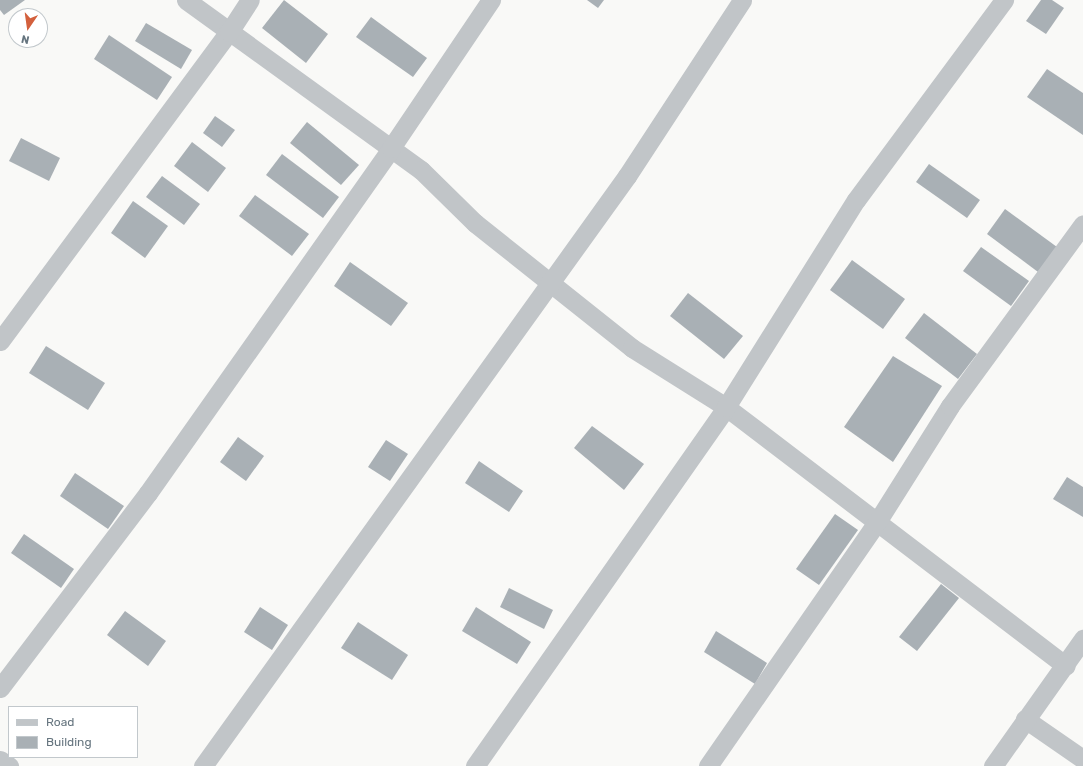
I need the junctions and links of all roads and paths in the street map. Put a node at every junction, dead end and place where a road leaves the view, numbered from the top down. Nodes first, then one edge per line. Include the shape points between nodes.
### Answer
1 (186, 0) edge
2 (250, 0) edge
3 (491, 0) edge
4 (742, 0) edge
5 (1004, 0) edge
6 (229, 32) junction
7 (391, 148) junction
8 (1083, 224) edge
9 (550, 284) junction
10 (0, 341) edge
11 (726, 407) junction
12 (877, 522) junction
13 (1083, 639) edge
14 (1066, 666) junction
15 (0, 688) edge
16 (1025, 719) junction
17 (1083, 758) edge
18 (0, 760) edge
19 (9, 766) edge
20 (203, 766) edge
21 (475, 766) edge
22 (708, 766) edge
23 (993, 766) edge

1 - 6 street
2 - 6 street
3 - 7 street
4 - 9 street via 627,176
5 - 11 street via 856,200
6 - 7 street
6 - 10 street
7 - 9 street via 421,170 475,222
7 - 15 street via 148,493
8 - 12 street via 950,406
9 - 11 street via 632,348
9 - 20 street
11 - 12 street
11 - 21 street
12 - 14 street
12 - 22 street
13 - 14 street
14 - 16 street
16 - 17 street
16 - 23 street
18 - 19 street

